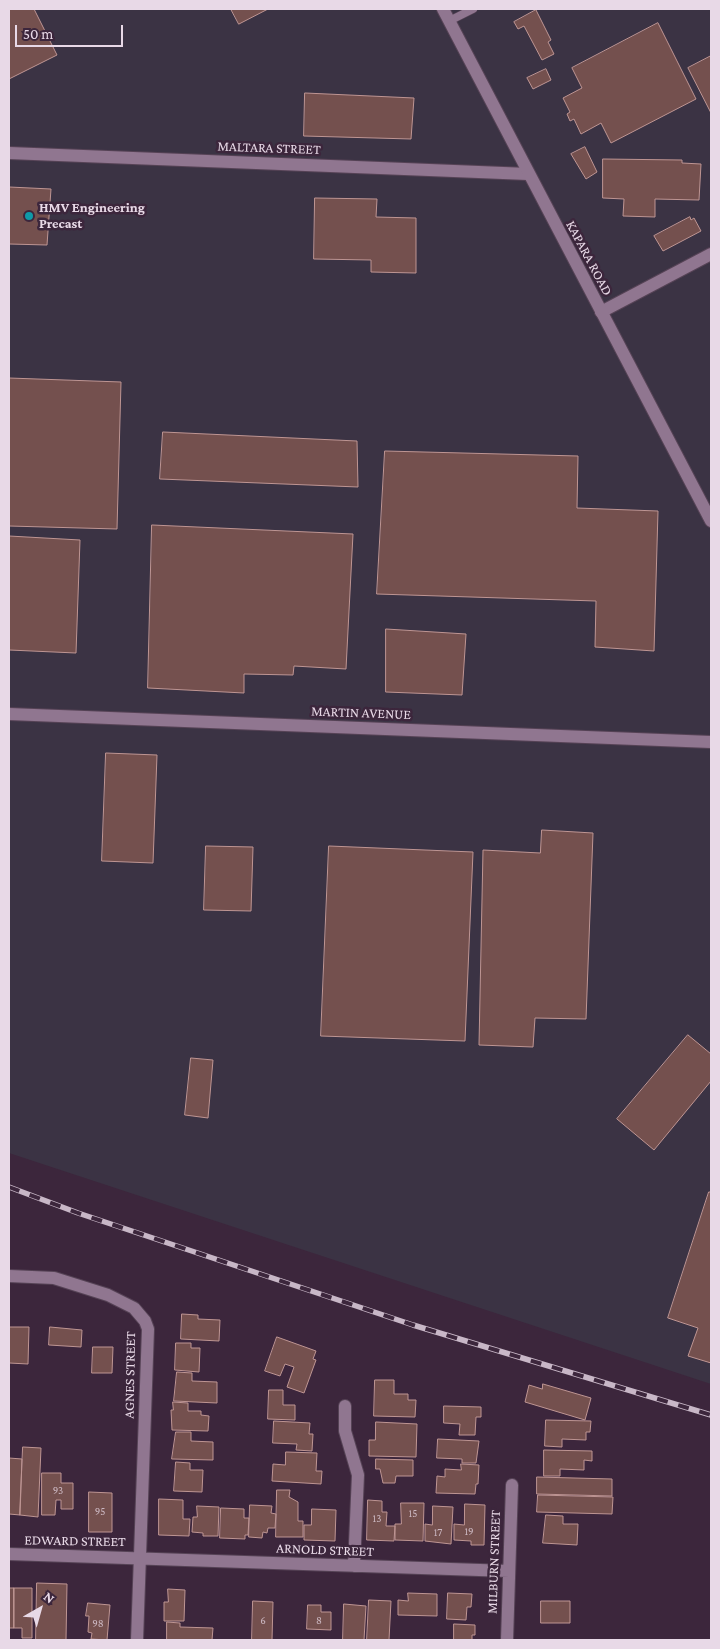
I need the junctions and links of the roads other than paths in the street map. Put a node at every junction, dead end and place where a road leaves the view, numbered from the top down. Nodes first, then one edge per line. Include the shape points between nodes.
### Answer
1 (443, 9) edge
2 (473, 9) edge
3 (449, 21) junction
4 (9, 153) edge
5 (528, 174) junction
6 (711, 254) edge
7 (600, 312) junction
8 (711, 521) edge
9 (9, 714) edge
10 (711, 742) edge
11 (9, 1276) edge
12 (345, 1406) dead end
13 (512, 1485) dead end
14 (9, 1554) edge
15 (140, 1557) junction
16 (354, 1566) junction
17 (509, 1571) junction
18 (137, 1640) edge
19 (507, 1640) edge

1 - 3 street, KAPARA ROAD
2 - 3 lane
3 - 5 street, KAPARA ROAD
4 - 5 street, MALTARA STREET
5 - 7 street, KAPARA ROAD
6 - 7 street
7 - 8 street, KAPARA ROAD
9 - 10 street, MARTIN AVENUE
11 - 15 street, AGNES STREET via 54,1278 108,1295 127,1302 145,1321 148,1329
12 - 16 street via 346,1431 358,1475
13 - 17 street, MILBURN STREET
14 - 15 street, EDWARD STREET
15 - 16 street, ARNOLD STREET
15 - 18 street, AGNES STREET
16 - 17 street, ARNOLD STREET
17 - 19 street, MILBURN STREET

